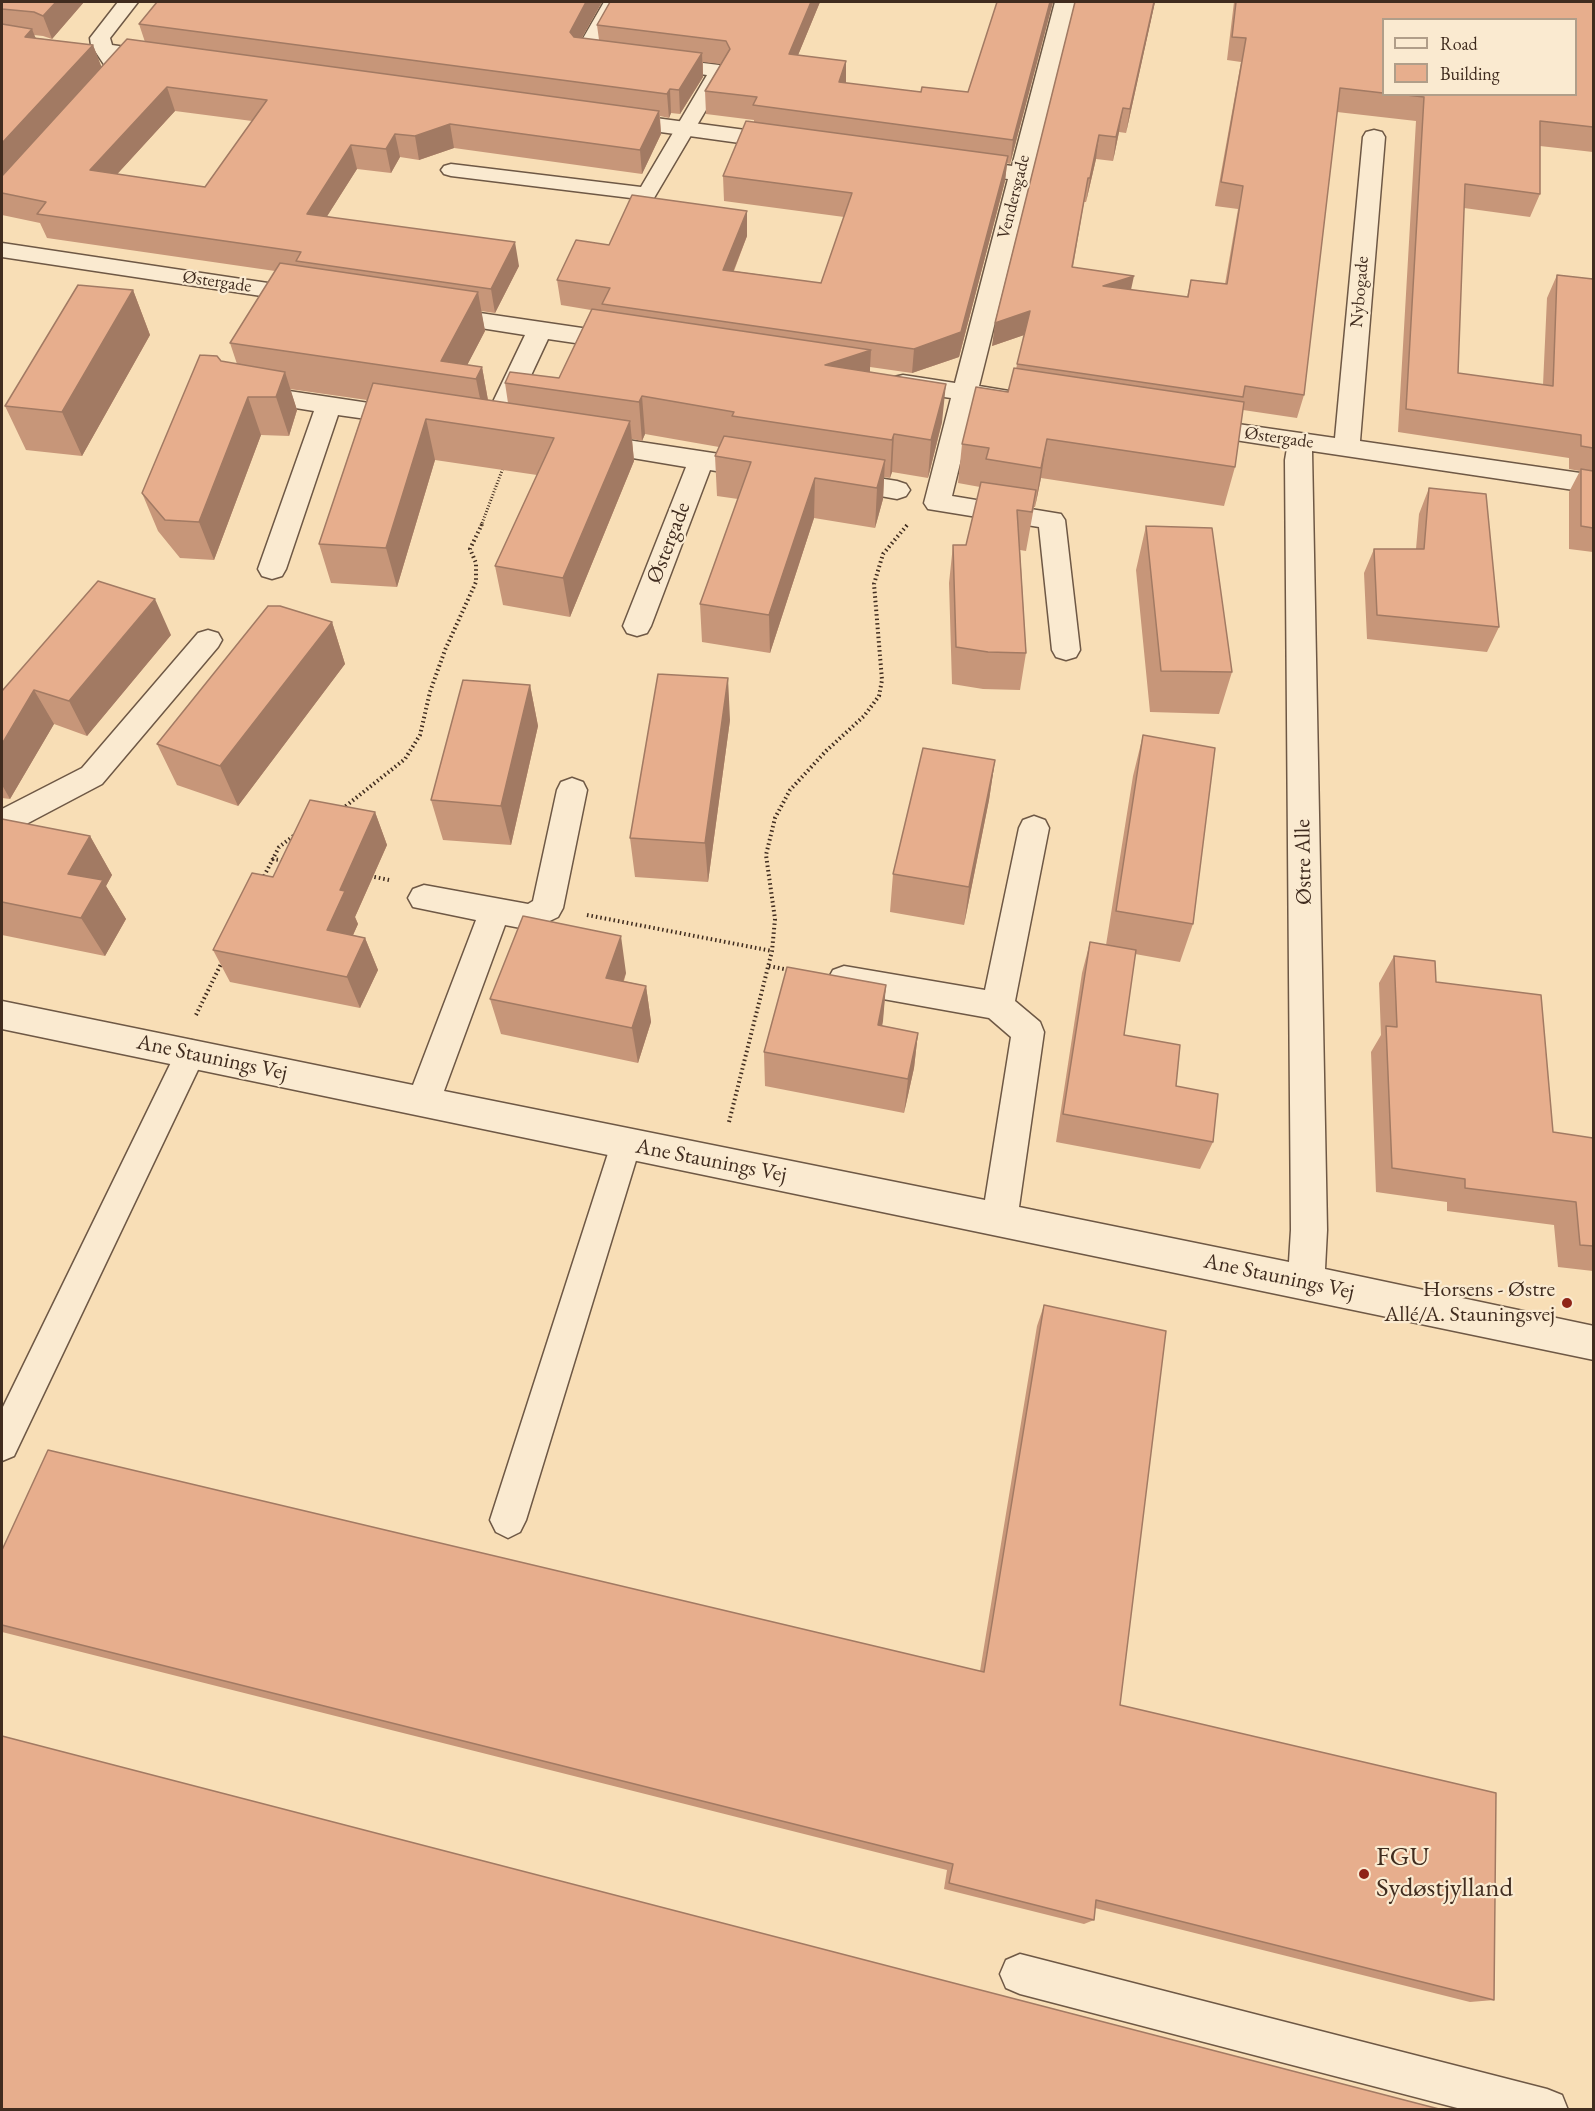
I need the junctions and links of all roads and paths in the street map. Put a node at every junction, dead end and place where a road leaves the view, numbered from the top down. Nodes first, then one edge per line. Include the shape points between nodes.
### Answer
1 (128, 2) edge
2 (613, 2) edge
3 (1065, 2) edge
4 (104, 50) junction
5 (175, 59) edge
6 (107, 79) edge
7 (602, 117) edge
8 (685, 129) junction
9 (1374, 137) dead end
10 (801, 144) edge
11 (939, 163) edge
12 (451, 170) dead end
13 (1020, 174) junction
14 (2, 250) edge
15 (330, 299) edge
16 (412, 311) edge
17 (540, 330) junction
18 (646, 346) edge
19 (881, 380) edge
20 (244, 392) edge
21 (964, 392) junction
22 (1042, 404) edge
23 (329, 405) junction
24 (435, 420) edge
25 (1171, 423) edge
26 (520, 433) joint
27 (566, 440) edge
28 (1301, 441) junction
29 (1347, 448) junction
30 (701, 460) junction
31 (782, 472) edge
32 (816, 478) edge
33 (1593, 484) edge
34 (897, 490) dead end
35 (937, 502) junction
36 (272, 569) dead end
37 (637, 626) dead end
38 (208, 640) dead end
39 (1066, 650) dead end
40 (572, 790) dead end
41 (333, 814) edge
42 (2, 823) edge
43 (1034, 828) dead end
44 (303, 831) edge
45 (272, 859) junction
46 (295, 863) edge
47 (366, 876) edge
48 (262, 880) edge
49 (424, 898) joint
50 (547, 908) junction
51 (495, 911) junction
52 (772, 951) junction
53 (226, 955) edge
54 (839, 978) edge
55 (998, 1006) junction
56 (2, 1015) edge
57 (185, 1052) junction
58 (423, 1103) junction
59 (626, 1144) junction
60 (718, 1162) junction
61 (1000, 1219) junction
62 (1306, 1282) junction
63 (1593, 1343) edge
64 (2, 1444) edge
65 (508, 1520) dead end
66 (1020, 1974) dead end
67 (1547, 2109) edge

1 - 4 street via 100,38
2 - 8 lane via 584,54 719,71
3 - 13 street, Vendersgade
4 - 5 street
4 - 6 street via 113,60 115,70
7 - 8 street
8 - 10 street
8 - 12 lane via 647,194
9 - 29 street, Nybogade
11 - 13 street
13 - 21 street, Vendersgade
14 - 15 street, Østergade
16 - 17 street
17 - 18 street
17 - 26 street via 482,427
19 - 21 street
20 - 23 street
21 - 22 street
21 - 35 street
23 - 24 street
23 - 36 street
25 - 28 street, Østergade
26 - 41 path via 470,549 476,563 476,582 445,650 420,735 405,759
27 - 30 street
28 - 29 street, Østergade
28 - 62 street, Østre Alle via 1298,460 1309,1230
29 - 33 street, Østergade
30 - 31 street
30 - 37 street, Østergade
32 - 34 street
35 - 39 street via 1052,520
35 - 52 path via 913,518 883,554 874,584 882,680 879,696 790,790 775,818 766,855 775,919
38 - 42 street via 92,776
40 - 50 street
43 - 55 street
44 - 45 path via 279,847
45 - 46 path
45 - 48 path
47 - 49 path via 389,880
49 - 51 street
50 - 51 street via 531,917
50 - 52 path
51 - 58 street
52 - 60 path
53 - 57 path
54 - 55 street
55 - 61 street via 1028,1032
56 - 57 street, Ane Staunings Vej
57 - 58 street, Ane Staunings Vej
57 - 64 lane
58 - 59 street, Ane Staunings Vej
59 - 60 street, Ane Staunings Vej
59 - 65 lane
60 - 61 street, Ane Staunings Vej
61 - 62 street, Ane Staunings Vej
62 - 63 street, Ane Staunings Vej
66 - 67 lane

